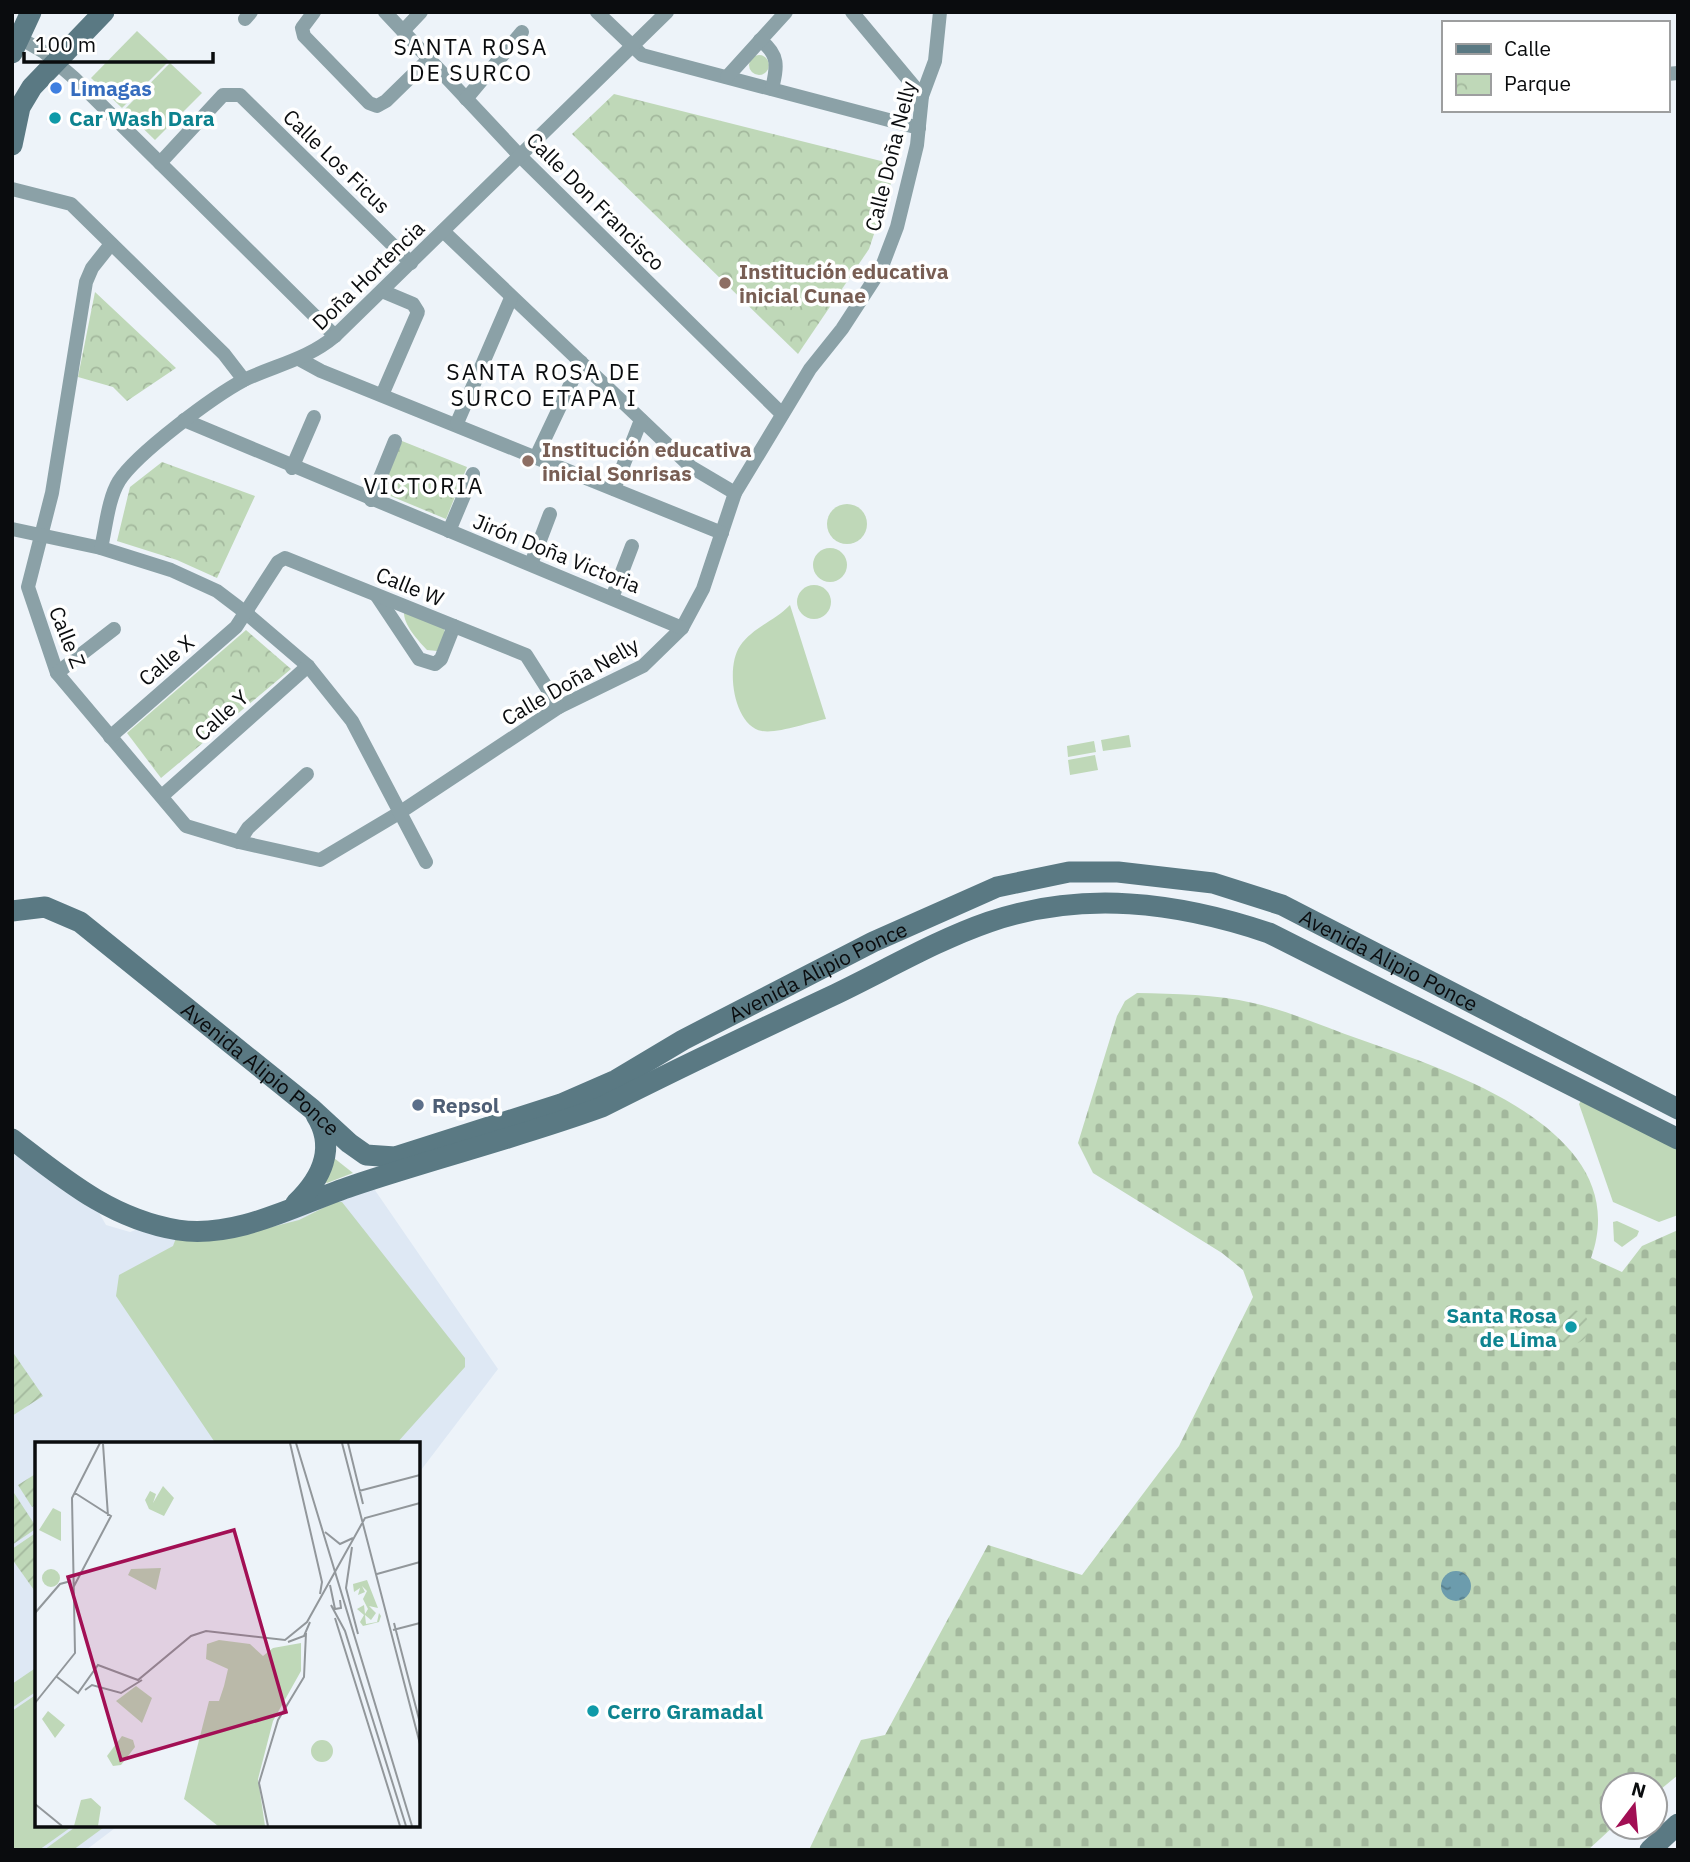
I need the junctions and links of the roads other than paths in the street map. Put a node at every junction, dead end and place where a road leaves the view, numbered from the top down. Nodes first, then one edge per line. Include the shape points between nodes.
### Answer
1 (31, 12) edge
2 (104, 12) edge
3 (314, 12) edge
4 (385, 12) edge
5 (421, 12) edge
6 (597, 12) edge
7 (667, 12) edge
8 (786, 12) edge
9 (852, 12) edge
10 (940, 12) edge
11 (403, 31) junction
12 (522, 32) dead end
13 (760, 40) junction
14 (14, 42) edge
15 (633, 48) junction
16 (429, 59) junction
17 (55, 62) junction
18 (727, 77) junction
19 (772, 89) junction
20 (922, 96) junction
21 (466, 99) junction
22 (919, 128) junction
23 (12, 145) edge
24 (520, 156) junction
25 (160, 163) junction
26 (12, 189) edge
27 (443, 231) junction
28 (111, 244) junction
29 (411, 263) junction
30 (382, 291) junction
31 (511, 298) junction
32 (335, 336) junction
33 (299, 359) junction
34 (581, 362) junction
35 (244, 380) junction
36 (383, 396) junction
37 (782, 414) junction
38 (314, 417) dead end
39 (184, 420) junction
40 (641, 420) junction
41 (457, 424) junction
42 (395, 441) dead end
43 (536, 457) junction
44 (292, 468) junction
45 (472, 474) dead end
46 (614, 489) junction
47 (735, 493) junction
48 (371, 500) junction
49 (550, 514) dead end
50 (12, 529) edge
51 (449, 531) junction
52 (722, 533) junction
53 (41, 536) junction
54 (632, 546) dead end
55 (102, 548) junction
56 (531, 564) junction
57 (376, 596) junction
58 (612, 598) junction
59 (246, 613) junction
60 (454, 626) junction
61 (682, 628) junction
62 (114, 629) dead end
63 (308, 666) junction
64 (57, 673) junction
65 (559, 707) junction
66 (110, 737) junction
67 (307, 774) dead end
68 (162, 796) junction
69 (399, 813) junction
70 (239, 842) junction
71 (426, 862) dead end
72 (1282, 905) junction
73 (12, 911) edge
74 (1269, 933) junction
75 (312, 1109) junction
76 (1678, 1109) edge
77 (12, 1139) edge
78 (1678, 1139) edge
79 (289, 1210) junction
80 (1678, 1824) edge
81 (1650, 1850) edge

1 - 14 main road
2 - 17 main road
3 - 16 street via 302,28 304,36 369,103 386,102
4 - 11 street, Calle Don Francisco
5 - 11 street
6 - 15 street
7 - 15 street, Doña Hortencia
8 - 13 street
9 - 20 street
10 - 20 street, Calle Doña Nelly via 935,61
11 - 16 street, Calle Don Francisco
12 - 21 street
13 - 18 street
13 - 19 street via 778,65
14 - 17 street
15 - 18 street via 642,55
15 - 24 street, Doña Hortencia
16 - 21 street, Calle Don Francisco
17 - 23 main road via 20,107
17 - 25 street
18 - 19 street
19 - 22 street
20 - 22 street, Calle Doña Nelly
21 - 24 street, Calle Don Francisco
22 - 37 street, Calle Doña Nelly via 897,227 881,269
24 - 27 street, Doña Hortencia
24 - 37 street, Calle Don Francisco
25 - 29 street, Calle Los Ficus via 223,95 240,95
25 - 32 street
26 - 28 street via 71,204
27 - 29 street, Doña Hortencia
27 - 31 street
28 - 35 street via 224,354
28 - 53 street, Calle Z via 86,282
29 - 30 street, Doña Hortencia
30 - 32 street, Doña Hortencia
30 - 36 street via 413,304 418,312
31 - 34 street
31 - 41 street
32 - 33 street, Doña Hortencia
33 - 35 street, Doña Hortencia
33 - 36 street
34 - 40 street
34 - 43 street
35 - 39 street, Doña Hortencia
36 - 41 street
37 - 47 street, Calle Doña Nelly
38 - 44 street
39 - 44 street, Jirón Doña Victoria
39 - 55 street, Doña Hortencia via 119,481
40 - 46 street
40 - 47 street via 691,467
41 - 43 street
42 - 48 street
43 - 46 street
44 - 48 street, Jirón Doña Victoria
45 - 51 street
46 - 52 street
47 - 52 street, Calle Doña Nelly
48 - 51 street, Jirón Doña Victoria
49 - 56 street
50 - 53 street
51 - 56 street, Jirón Doña Victoria
52 - 61 street, Calle Doña Nelly via 703,589
53 - 55 street
53 - 64 street, Calle Z via 28,587
54 - 58 street
55 - 59 street via 171,570 217,591
56 - 58 street, Jirón Doña Victoria
57 - 59 street, Calle W via 285,558
57 - 60 street, Calle W
57 - 60 street via 426,663 441,659
58 - 61 street, Jirón Doña Victoria
59 - 63 street
59 - 66 street, Calle X via 236,627
60 - 65 street, Calle W via 526,655
61 - 65 street, Calle Doña Nelly via 643,666
62 - 64 street
63 - 68 street, Calle Y
63 - 69 street via 352,721
64 - 66 street, Calle Z
65 - 69 street, Calle Doña Nelly
66 - 68 street, Calle Z
67 - 70 street via 248,828
68 - 70 street, Calle Z via 186,826
69 - 70 street, Calle Z via 320,860
69 - 71 street
72 - 74 main road
72 - 75 main road, Avenida Alipio Ponce via 1213,883 1157,874 1069,872 1035,877 959,901 683,1040 615,1080 486,1129 380,1158 349,1143
72 - 76 main road, Avenida Alipio Ponce
73 - 75 main road, Avenida Alipio Ponce via 45,907 80,922
74 - 78 main road, Avenida Alipio Ponce
74 - 79 main road, Avenida Alipio Ponce via 1196,911 1123,902 1024,912 958,936 602,1107
75 - 79 main road via 322,1125 326,1156 314,1186
77 - 79 main road, Avenida Alipio Ponce via 96,1201 155,1225 210,1230
80 - 81 main road

